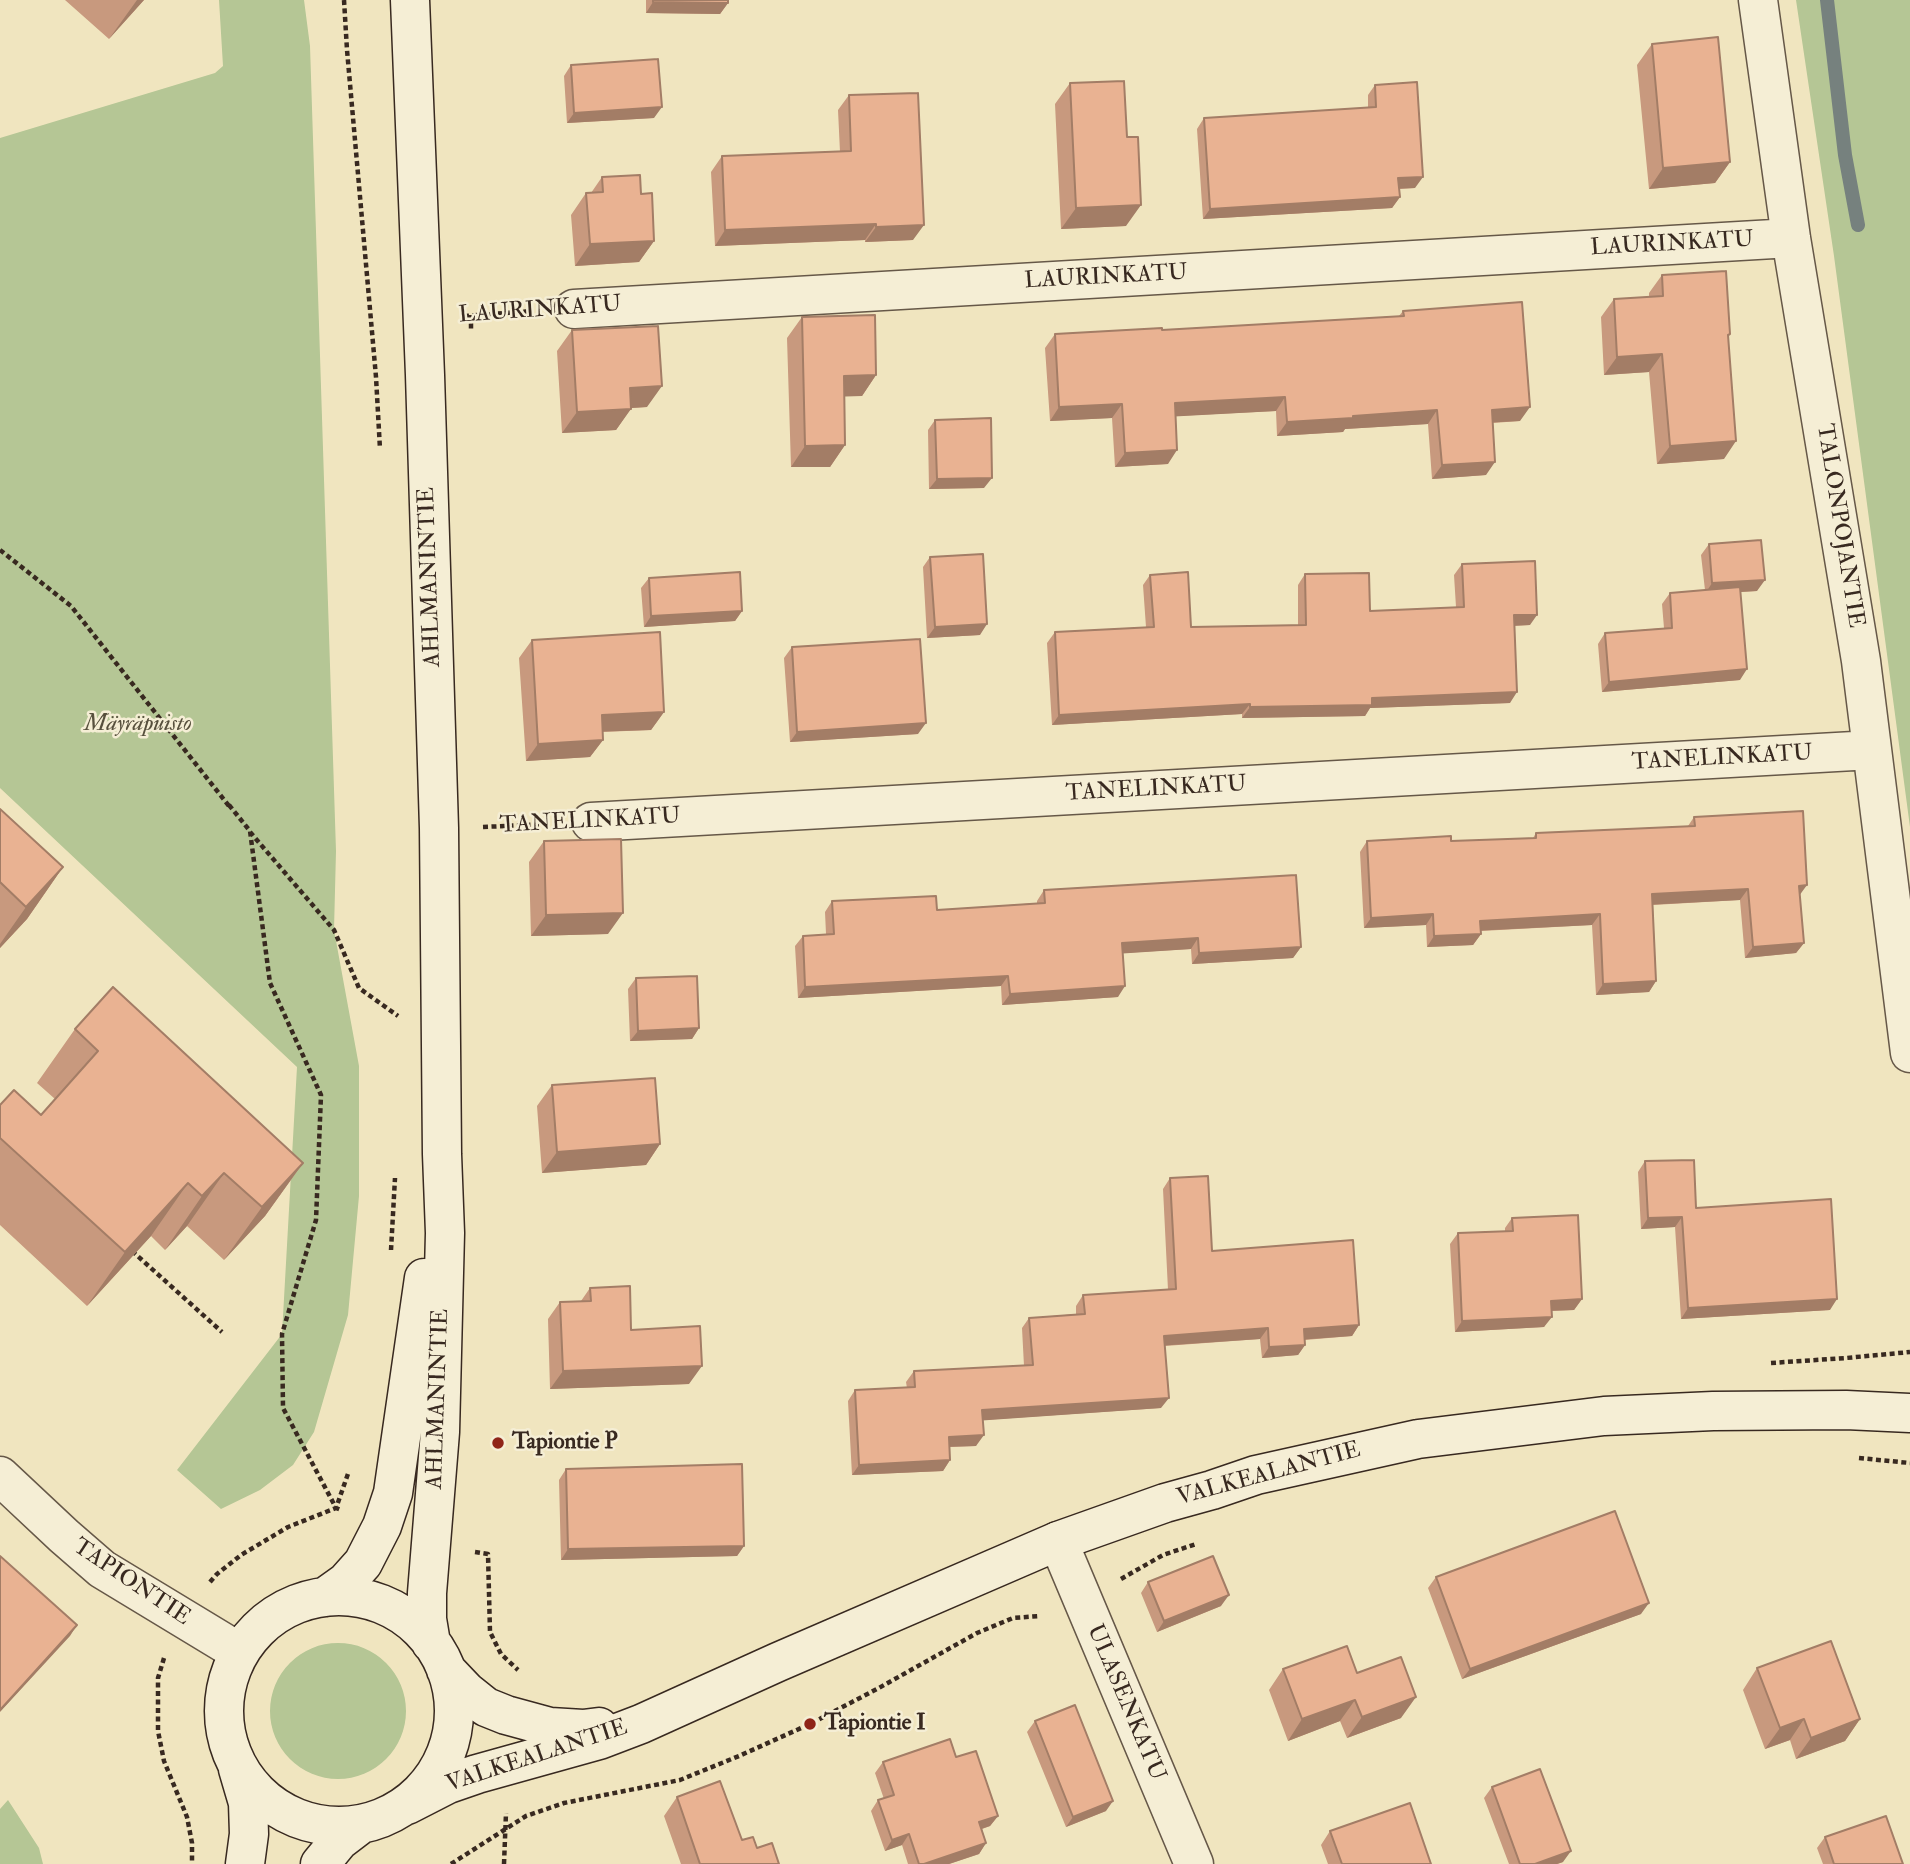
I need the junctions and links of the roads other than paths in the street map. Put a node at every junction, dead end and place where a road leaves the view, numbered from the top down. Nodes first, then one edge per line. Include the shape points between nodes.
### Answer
1 (410, 0) edge
2 (1758, 0) edge
3 (1791, 238) junction
4 (574, 309) road end
5 (1872, 750) junction
6 (591, 822) road end
7 (1910, 1053) edge
8 (442, 1154) junction
9 (1910, 1413) edge
10 (0, 1476) edge
11 (1058, 1541) junction
12 (325, 1597) junction
13 (239, 1652) junction
14 (439, 1656) junction
15 (669, 1712) junction
16 (237, 1767) junction
17 (407, 1805) junction
18 (360, 1825) junction
19 (245, 1864) edge
20 (320, 1864) edge
21 (1194, 1864) edge

1 - 8 street, AHLMANINTIE via 439,828
2 - 3 street, TALONPOJANTIE
3 - 4 street, LAURINKATU
3 - 5 street, TALONPOJANTIE
5 - 6 street, TANELINKATU
5 - 7 street, TALONPOJANTIE
8 - 12 street, AHLMANINTIE via 393,1493 363,1563
8 - 14 street, AHLMANINTIE via 445,1233 440,1432 427,1593 427,1619
9 - 11 street, VALKEALANTIE via 1727,1411 1604,1416 1418,1439 1256,1475
10 - 13 street, TAPIONTIE via 102,1569
11 - 15 street, VALKEALANTIE
11 - 21 street, ULASENKATU
12 - 13 street via 281,1610 257,1628
12 - 14 street via 340,1595 391,1611 411,1623
13 - 16 street via 225,1689 225,1729
14 - 15 street, VALKEALANTIE via 466,1691 486,1707 550,1727 618,1725
14 - 17 street via 452,1686 454,1717 448,1750 433,1779
15 - 17 street, VALKEALANTIE via 599,1740 449,1784
16 - 18 street via 260,1796 286,1814 312,1824
16 - 19 street via 248,1803
17 - 18 street
18 - 20 street

